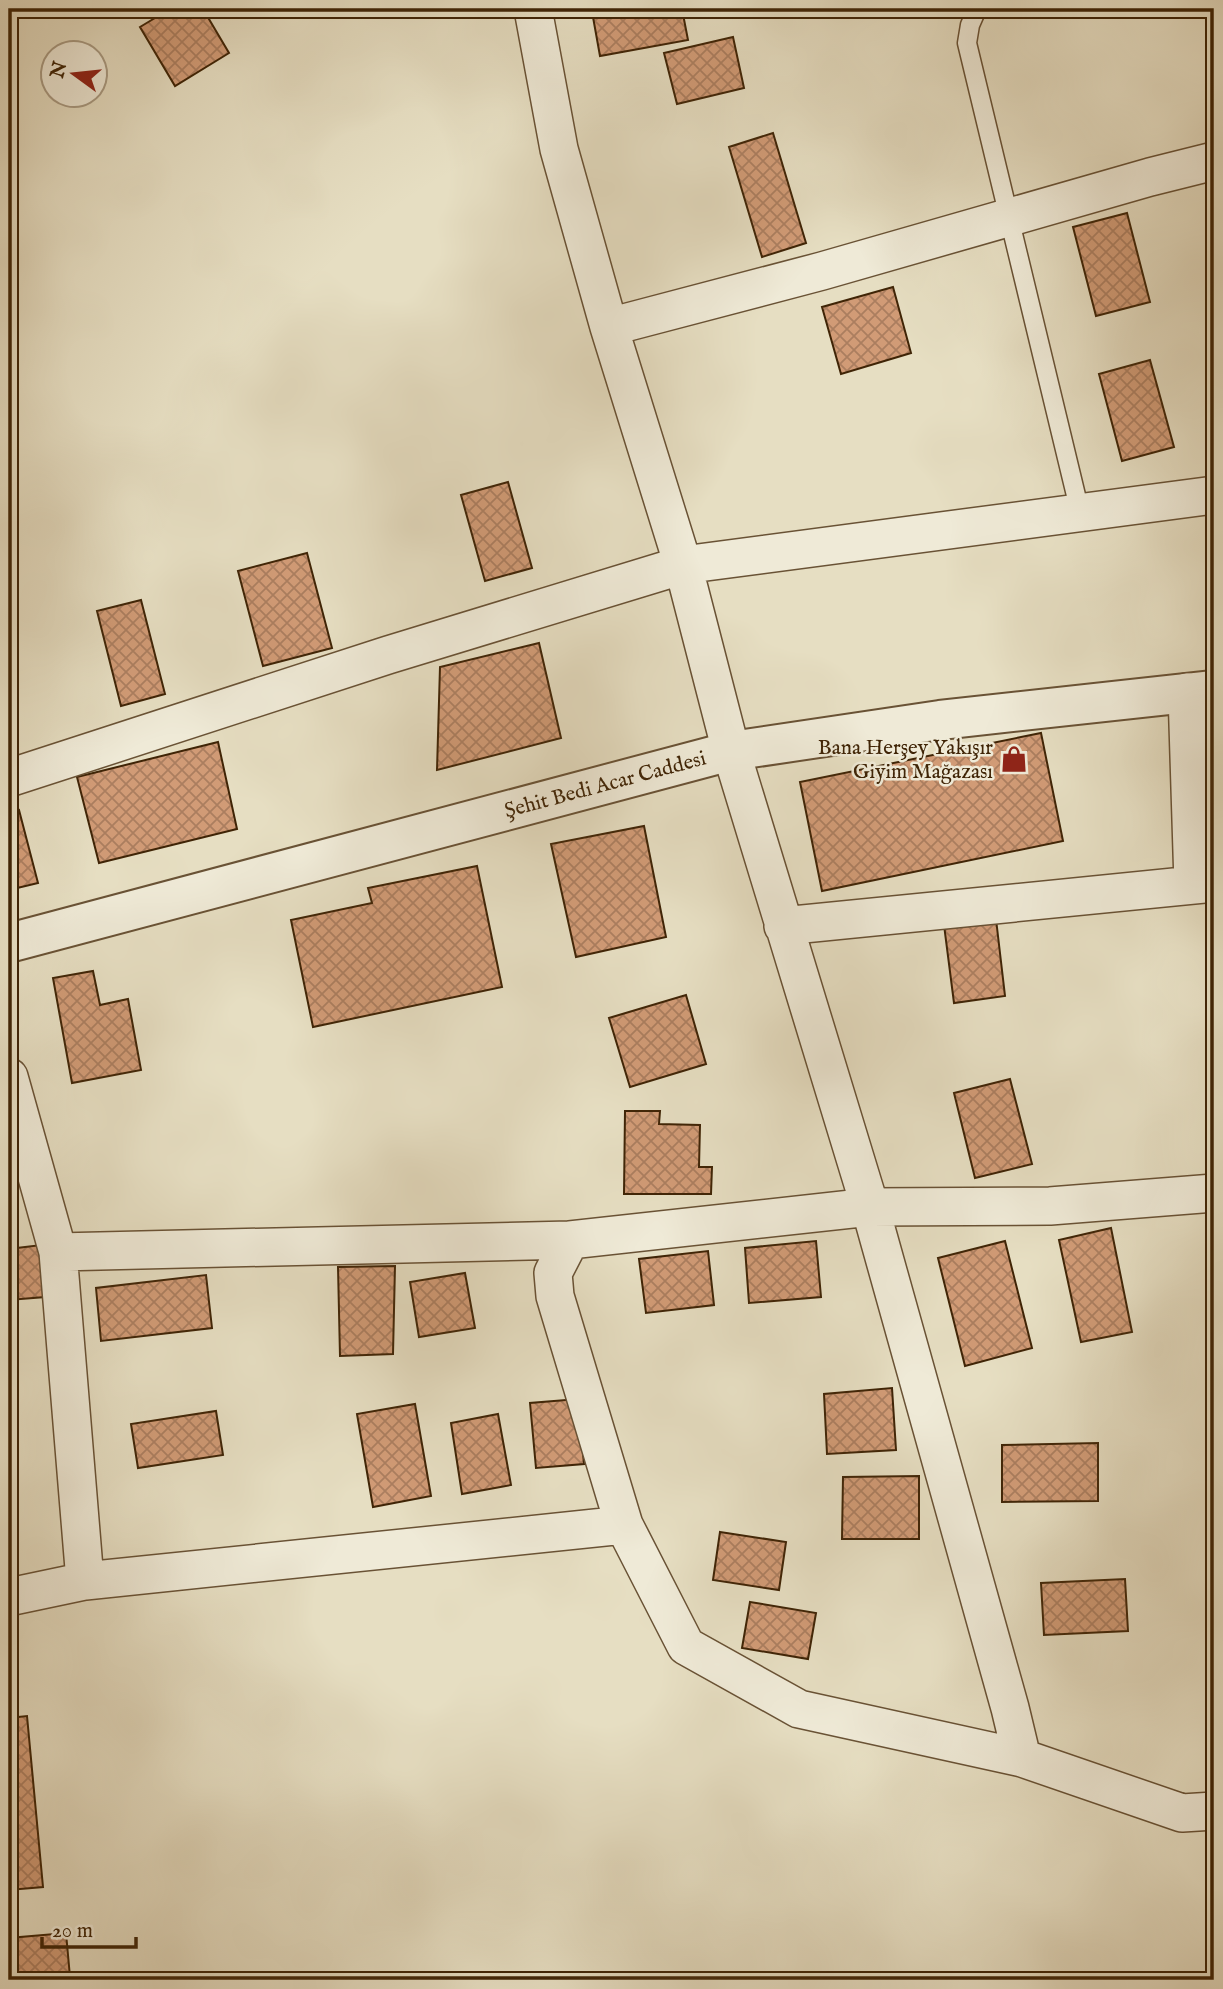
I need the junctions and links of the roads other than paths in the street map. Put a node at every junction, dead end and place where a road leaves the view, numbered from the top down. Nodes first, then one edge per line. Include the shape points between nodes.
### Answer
1 (533, 9) edge
2 (977, 9) edge
3 (1214, 161) edge
4 (1009, 217) junction
5 (609, 327) junction
6 (1214, 495) edge
7 (1080, 512) junction
8 (683, 565) junction
9 (1201, 691) edge
10 (731, 751) junction
11 (9, 778) edge
12 (1204, 883) edge
13 (783, 926) junction
14 (9, 943) edge
15 (9, 1077) edge
16 (1214, 1193) edge
17 (870, 1207) junction
18 (570, 1241) junction
19 (58, 1252) junction
20 (624, 1525) junction
21 (85, 1581) junction
22 (9, 1597) edge
23 (1022, 1758) junction
24 (1214, 1811) edge

1 - 5 street via 559,149
2 - 4 lane via 967,43
3 - 4 street
4 - 5 street
4 - 7 lane
5 - 8 street
6 - 7 street
7 - 8 street
8 - 10 street
8 - 11 street
9 - 10 street, Şehit Bedi Acar Caddesi via 940,720
9 - 12 street
10 - 13 street
10 - 14 street, Şehit Bedi Acar Caddesi
12 - 13 street
13 - 17 street
15 - 19 street
16 - 17 street via 1050,1206
17 - 18 street
17 - 23 street
18 - 19 street
18 - 20 street via 553,1273 555,1296
19 - 21 street
20 - 21 street
20 - 23 street via 686,1646 799,1709
21 - 22 street
23 - 24 street via 1182,1812

